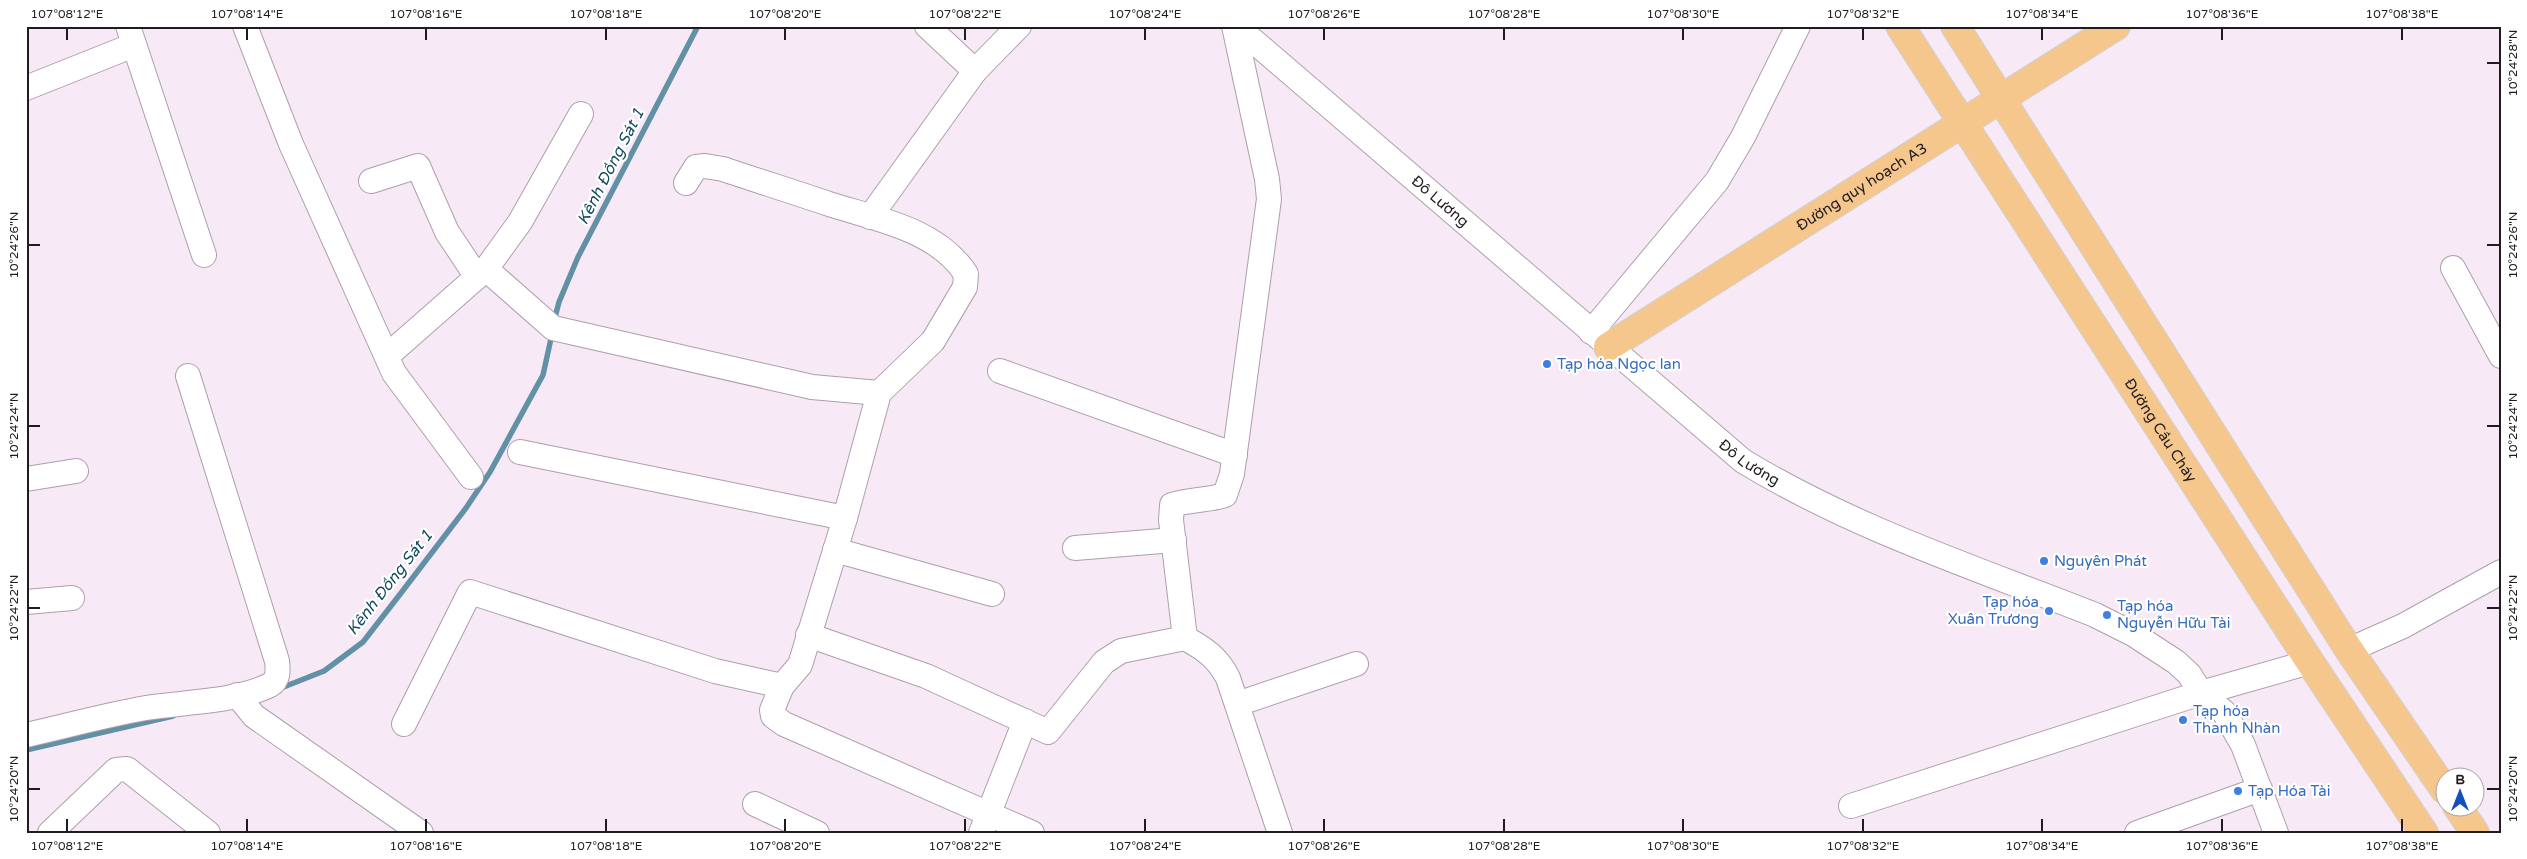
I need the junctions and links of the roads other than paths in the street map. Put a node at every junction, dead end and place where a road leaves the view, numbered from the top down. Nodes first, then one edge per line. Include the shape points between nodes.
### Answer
1 (245, 26) edge
2 (927, 26) edge
3 (1019, 26) edge
4 (1235, 26) edge
5 (1798, 26) edge
6 (1900, 26) edge
7 (1956, 26) edge
8 (2116, 26) edge
9 (131, 36) edge
10 (975, 71) junction
11 (26, 88) edge
12 (2002, 97) junction
13 (581, 114) dead end
14 (1963, 123) junction
15 (371, 182) dead end
16 (686, 184) dead end
17 (870, 217) junction
18 (204, 255) dead end
19 (2453, 268) dead end
20 (481, 273) junction
21 (1599, 339) junction
22 (387, 356) junction
23 (2501, 356) edge
24 (1000, 371) dead end
25 (188, 376) dead end
26 (879, 393) junction
27 (520, 452) dead end
28 (1235, 455) junction
29 (76, 471) dead end
30 (471, 477) dead end
31 (26, 479) edge
32 (845, 518) junction
33 (1174, 540) junction
34 (1075, 548) dead end
35 (835, 550) junction
36 (2501, 572) edge
37 (992, 594) dead end
38 (72, 598) dead end
39 (26, 602) edge
40 (808, 635) junction
41 (1185, 638) junction
42 (2349, 650) junction
43 (2310, 662) junction
44 (1356, 664) dead end
45 (782, 686) junction
46 (2201, 693) junction
47 (243, 703) junction
48 (1237, 704) junction
49 (1025, 721) junction
50 (404, 724) dead end
51 (26, 735) edge
52 (2434, 774) edge
53 (2260, 790) junction
54 (755, 804) dead end
55 (1852, 806) dead end
56 (2463, 816) edge
57 (985, 824) edge
58 (50, 833) edge
59 (208, 833) edge
60 (421, 833) edge
61 (817, 833) edge
62 (1032, 833) edge
63 (1280, 833) edge
64 (2137, 833) edge
65 (2276, 833) edge
66 (2424, 833) edge
67 (2475, 833) edge

1 - 22 street via 291,144
2 - 10 street
3 - 10 street
4 - 21 street, Đô Lương
4 - 28 street via 1269,199
5 - 21 street via 1743,137 1717,181
6 - 14 main road, Đường Cầu Cháy
7 - 12 main road
8 - 12 main road, Đường quy hoạch A3
9 - 11 street
9 - 18 street
10 - 17 street
12 - 14 main road, Đường quy hoạch A3
12 - 42 main road
13 - 20 street via 520,222
14 - 21 main road, Đường quy hoạch A3
14 - 43 main road, Đường Cầu Cháy
15 - 20 street via 418,166 447,232
16 - 17 street via 696,167 723,169
17 - 26 street via 930,240 950,255 966,274 964,287 933,341
19 - 23 street
20 - 22 street
20 - 26 street via 553,328 812,386
21 - 46 street, Đô Lương via 1743,461 1782,485 1861,522 2126,630 2176,662 2189,674
22 - 30 street via 394,373
24 - 28 street
25 - 47 street via 277,661 278,672 271,684
26 - 32 street
27 - 32 street
28 - 33 street via 1225,495 1172,505
29 - 31 street
32 - 35 street
33 - 34 street
33 - 41 street
35 - 37 street
35 - 40 street
36 - 42 street via 2403,626
38 - 39 street
40 - 45 street via 800,665
40 - 49 street via 926,676
41 - 48 street via 1220,662
41 - 49 street via 1121,651 1104,662 1048,732
42 - 52 main road
43 - 46 street
43 - 66 main road, Đường Cầu Cháy
44 - 48 street
45 - 50 street via 715,671 470,592
45 - 57 street via 772,710 777,720
46 - 53 street, Đô Lương via 2224,712 2243,745
46 - 55 street
47 - 51 street via 144,708
47 - 60 street
48 - 63 street
49 - 57 street
53 - 64 street
53 - 65 street, Đô Lương
54 - 61 street
56 - 67 main road
57 - 62 street
58 - 59 street via 116,770 127,769

